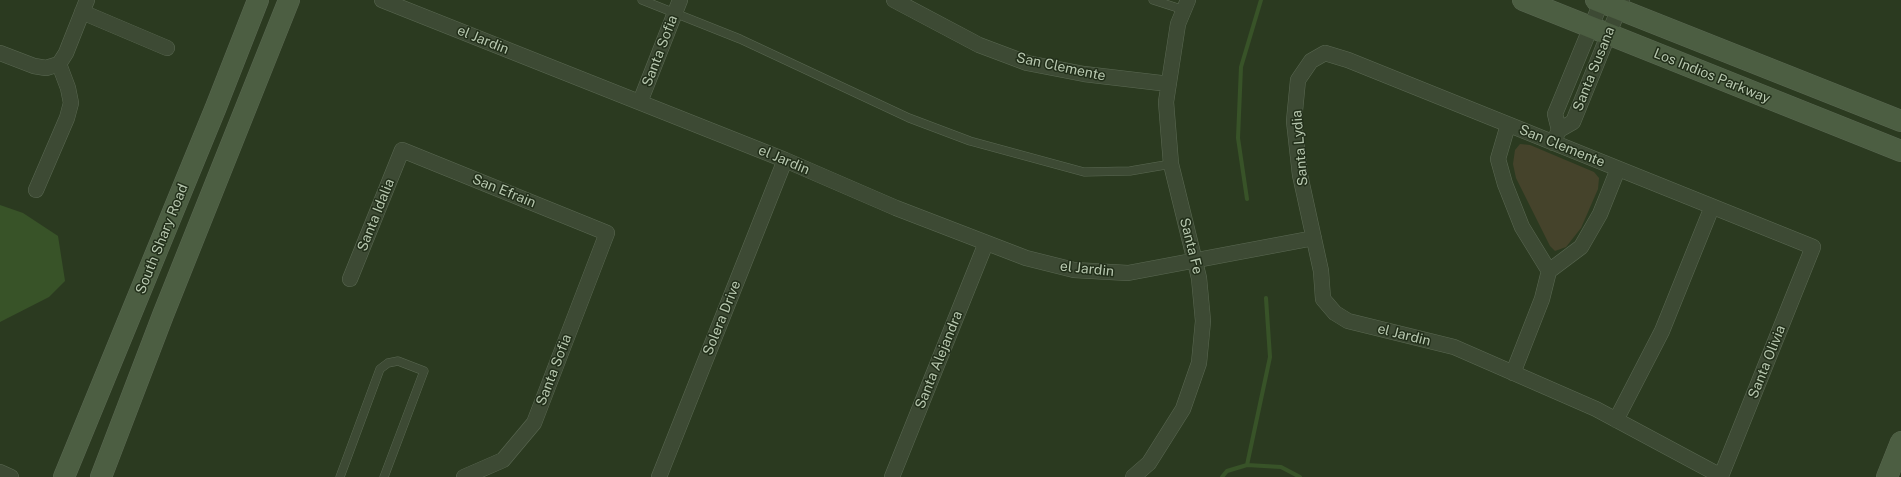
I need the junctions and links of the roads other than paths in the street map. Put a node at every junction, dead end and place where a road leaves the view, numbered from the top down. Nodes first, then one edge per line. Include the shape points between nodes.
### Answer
1 (258, 0) edge
2 (289, 0) edge
3 (382, 0) edge
4 (642, 0) edge
5 (894, 0) edge
6 (1152, 0) edge
7 (1523, 0) edge
8 (1608, 2) edge
9 (1186, 5) edge
10 (85, 6) edge
11 (678, 6) edge
12 (1600, 31) junction
13 (167, 48) dead end
14 (0, 53) edge
15 (1311, 62) joint
16 (59, 64) junction
17 (1169, 84) junction
18 (640, 102) junction
19 (1901, 121) edge
20 (1508, 125) junction
21 (1556, 136) junction
22 (402, 150) joint
23 (1901, 151) edge
24 (785, 160) junction
25 (1171, 164) junction
26 (1618, 169) junction
27 (36, 190) dead end
28 (1712, 207) junction
29 (607, 232) joint
30 (1314, 238) junction
31 (986, 243) junction
32 (1813, 247) joint
33 (1195, 262) junction
34 (1549, 271) junction
35 (350, 279) dead end
36 (1513, 373) junction
37 (1616, 420) junction
38 (1901, 442) edge
39 (0, 472) edge
40 (469, 476) edge
41 (1721, 476) joint
42 (11, 477) edge
43 (64, 477) edge
44 (101, 477) edge
45 (340, 477) edge
46 (384, 477) edge
47 (659, 477) edge
48 (892, 477) edge
49 (1133, 477) edge
50 (1887, 477) edge

1 - 43 main road, South Shary Road
2 - 44 main road, South Shary Road
3 - 18 street, el Jardin
4 - 11 lane
5 - 17 street, San Clemente via 979,45 1027,63 1084,74
6 - 9 lane
7 - 12 main road, Los Indios Parkway
8 - 12 street, Santa Susana
8 - 19 main road, Los Indios Parkway
9 - 17 street, Santa Fe via 1178,24
10 - 13 street
10 - 16 street
11 - 18 street, Santa Sofia
11 - 25 lane via 747,42 909,118 970,141 1084,172 1130,171
12 - 21 street, Santa Susana via 1555,114
12 - 23 main road, Los Indios Parkway
14 - 16 street via 34,66 46,68
15 - 20 street, San Clemente via 1325,54 1348,60
15 - 30 street, Santa Lydia via 1298,80 1294,121 1300,175
16 - 27 street via 71,103
17 - 25 street, Santa Fe via 1166,102
18 - 24 street, el Jardin
20 - 21 street, San Clemente
20 - 34 street via 1498,159 1504,184 1522,227
21 - 26 street, San Clemente
22 - 29 street, San Efrain
22 - 35 street, Santa Idalia
24 - 31 street, el Jardin via 896,208
24 - 47 street, Solera Drive
25 - 33 street, Santa Fe
26 - 28 street, San Clemente
26 - 34 street via 1600,214 1581,246
28 - 32 street, San Clemente
28 - 37 street via 1662,331
29 - 40 street, Santa Sofia via 534,423 503,460
30 - 33 street, el Jardin
30 - 36 street, el Jardin via 1321,271 1323,299 1335,313 1348,321 1454,347
31 - 33 street, el Jardin via 1026,258 1074,270 1128,273
31 - 48 street, Santa Alejandra
32 - 41 street, Santa Olivia
33 - 49 street, Santa Fe via 1203,321 1199,363 1183,409 1148,462
34 - 36 street via 1542,299
36 - 37 street, el Jardin
37 - 41 street, el Jardin
38 - 50 main road
39 - 42 street
45 - 46 lane via 380,369 388,363 398,361 424,370

